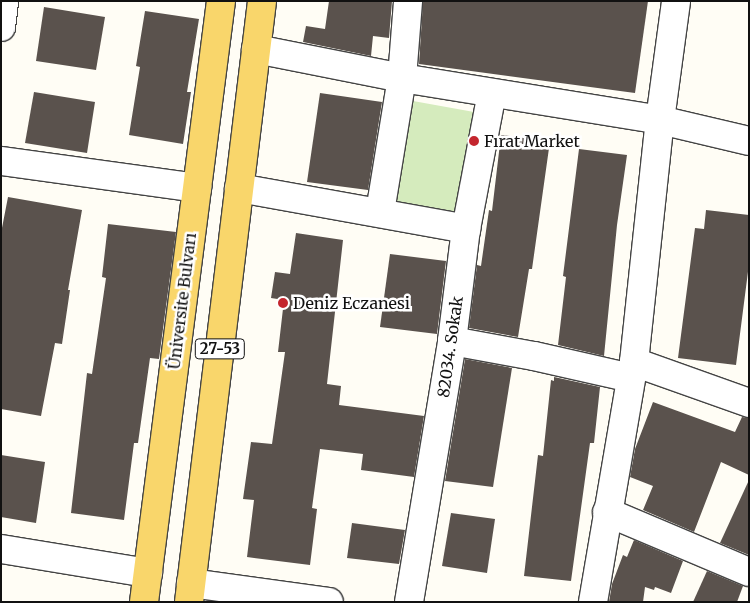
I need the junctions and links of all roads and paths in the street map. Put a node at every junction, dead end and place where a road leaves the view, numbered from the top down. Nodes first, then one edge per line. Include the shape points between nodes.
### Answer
1 (4, 1) edge
2 (221, 1) edge
3 (262, 1) edge
4 (408, 1) edge
5 (676, 1) edge
6 (1, 26) edge
7 (256, 49) junction
8 (402, 78) junction
9 (492, 94) junction
10 (660, 120) junction
11 (749, 141) edge
12 (1, 161) edge
13 (197, 188) junction
14 (239, 188) junction
15 (380, 212) junction
16 (466, 229) junction
17 (452, 341) junction
18 (633, 370) junction
19 (749, 403) edge
20 (607, 512) junction
21 (1, 549) edge
22 (749, 572) edge
23 (148, 573) junction
24 (190, 592) edge
25 (144, 602) edge
26 (329, 602) edge
27 (410, 602) edge
28 (593, 602) edge

1 - 6 street
2 - 13 main road, Üniversite Bulvarı
3 - 7 main road
4 - 8 street
5 - 10 street
7 - 8 street
7 - 14 main road, 27-53
8 - 9 street
8 - 15 street
9 - 10 street
9 - 16 street, 82034. Sokak
10 - 11 street
10 - 18 street
12 - 13 street
13 - 23 main road, Üniversite Bulvarı
14 - 15 street
14 - 24 main road, 27-53
15 - 16 street
16 - 17 street, 82034. Sokak
17 - 18 street
17 - 27 street, 82034. Sokak
18 - 19 street
18 - 20 street
20 - 22 street
20 - 28 street
21 - 23 street
23 - 25 main road, Üniversite Bulvarı
24 - 26 street

